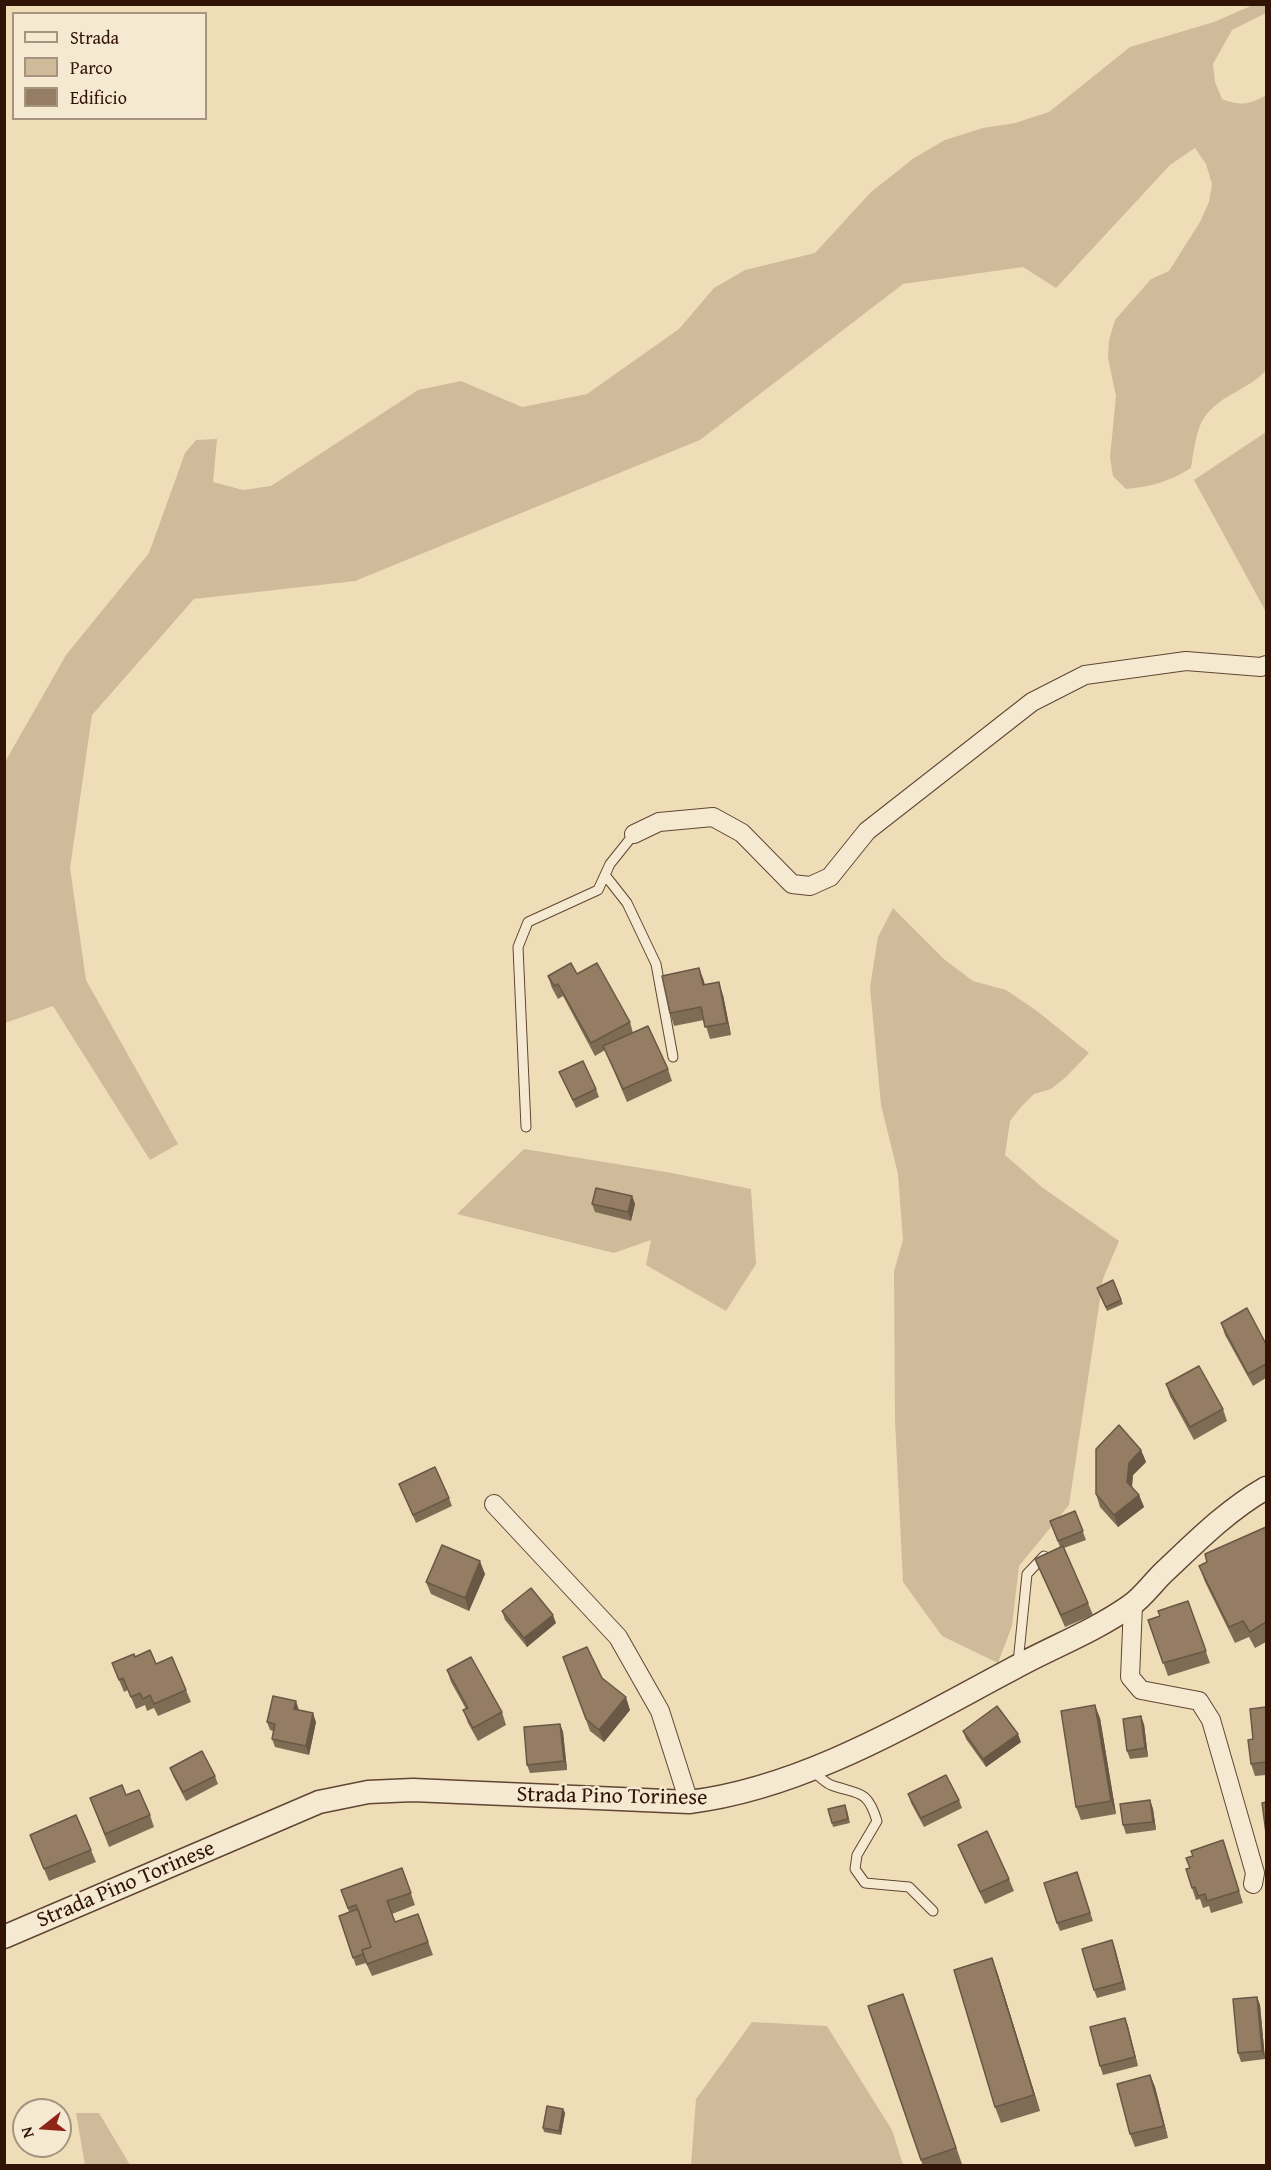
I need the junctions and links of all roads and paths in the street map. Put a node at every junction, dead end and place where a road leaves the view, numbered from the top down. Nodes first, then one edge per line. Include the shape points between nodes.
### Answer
1 (1266, 665) edge
2 (634, 834) joint
3 (605, 875) junction
4 (673, 1057) dead end
5 (526, 1127) dead end
6 (1266, 1488) edge
7 (494, 1504) dead end
8 (1055, 1551) edge
9 (1133, 1605) junction
10 (1017, 1666) junction
11 (810, 1768) junction
12 (689, 1802) junction
13 (1253, 1884) dead end
14 (933, 1911) dead end
15 (4, 1937) edge

1 - 2 street via 1186,661 1085,675 1032,702 867,831 830,877 810,886 792,884 742,833 713,817 659,822
2 - 3 lane
3 - 4 lane via 627,903 656,964
3 - 5 lane via 598,890 528,922 518,947
6 - 9 street, Strada Pino Torinese via 1224,1515
7 - 12 street via 618,1636 660,1711
8 - 10 lane via 1041,1557 1027,1574
9 - 10 street, Strada Pino Torinese via 1099,1627
9 - 13 street via 1130,1677 1141,1690 1199,1701 1211,1720 1256,1873
10 - 11 street, Strada Pino Torinese via 906,1725
11 - 12 street, Strada Pino Torinese via 730,1797
11 - 14 lane via 829,1784 857,1790 871,1802 877,1821 857,1856 855,1869 865,1883 909,1887
12 - 15 street, Strada Pino Torinese via 413,1790 368,1792 319,1802

